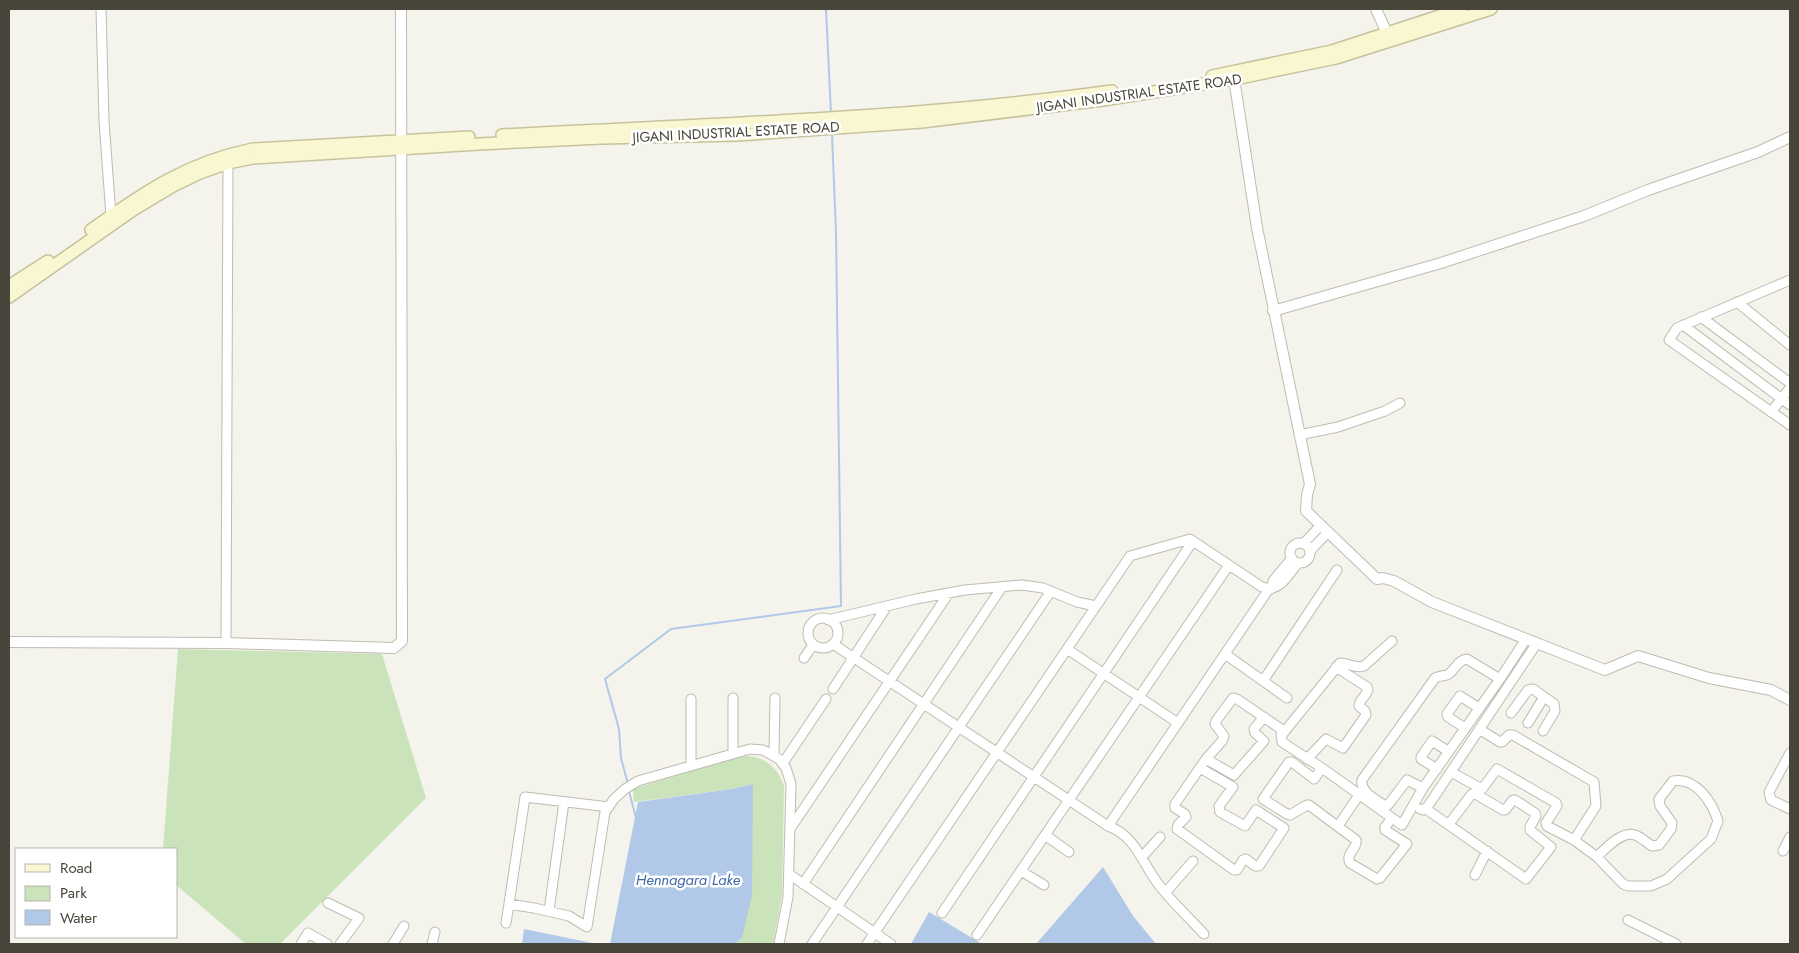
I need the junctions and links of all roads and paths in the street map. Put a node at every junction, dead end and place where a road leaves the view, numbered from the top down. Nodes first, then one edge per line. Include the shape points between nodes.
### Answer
1 (101, 9) edge
2 (400, 9) edge
3 (1376, 9) edge
4 (1461, 9) edge
5 (1491, 9) edge
6 (1389, 37) junction
7 (1234, 75) junction
8 (1790, 137) edge
9 (400, 145) junction
10 (228, 163) junction
11 (111, 216) junction
12 (1790, 280) edge
13 (9, 286) edge
14 (9, 297) edge
15 (1737, 302) junction
16 (1273, 311) junction
17 (1701, 317) junction
18 (1680, 326) junction
19 (1790, 345) edge
20 (1790, 383) edge
21 (1790, 388) edge
22 (1782, 398) junction
23 (1400, 403) dead end
24 (1790, 404) edge
25 (1771, 412) junction
26 (1790, 425) edge
27 (1299, 435) junction
28 (1324, 528) junction
29 (1193, 541) junction
30 (1306, 548) junction
31 (1295, 560) junction
32 (1229, 565) junction
33 (1337, 570) dead end
34 (1002, 587) junction
35 (1270, 589) junction
36 (1051, 591) junction
37 (949, 593) junction
38 (887, 606) junction
39 (1096, 606) junction
40 (828, 620) junction
41 (1526, 639) junction
42 (9, 642) edge
43 (1392, 642) dead end
44 (226, 643) junction
45 (1537, 643) junction
46 (833, 644) junction
47 (813, 645) junction
48 (1067, 649) junction
49 (1225, 654) junction
50 (854, 657) junction
51 (804, 658) dead end
52 (1336, 667) junction
53 (1104, 673) junction
54 (1502, 677) junction
55 (1513, 680) junction
56 (890, 681) junction
57 (1263, 681) junction
58 (833, 689) dead end
59 (1502, 696) junction
60 (1139, 697) junction
61 (1544, 697) junction
62 (732, 698) dead end
63 (774, 698) dead end
64 (1287, 698) dead end
65 (691, 699) dead end
66 (826, 699) dead end
67 (1790, 700) edge
68 (924, 704) junction
69 (1479, 708) junction
70 (1264, 716) junction
71 (1178, 723) junction
72 (1528, 723) dead end
73 (1465, 728) junction
74 (1479, 729) junction
75 (1543, 731) dead end
76 (1282, 736) junction
77 (1459, 736) junction
78 (1470, 742) junction
79 (1448, 751) junction
80 (997, 752) junction
81 (1790, 753) edge
82 (733, 754) junction
83 (774, 755) junction
84 (1206, 758) junction
85 (1307, 759) junction
86 (783, 763) junction
87 (691, 766) junction
88 (1200, 768) junction
89 (1322, 768) junction
90 (1437, 770) junction
91 (1450, 772) junction
92 (1034, 777) junction
93 (1423, 788) junction
94 (1359, 795) junction
95 (1263, 799) junction
96 (1069, 800) junction
97 (564, 802) junction
98 (1414, 804) junction
99 (609, 807) junction
100 (1426, 808) junction
101 (1790, 809) edge
102 (1256, 810) junction
103 (1392, 818) junction
104 (1449, 824) junction
105 (1108, 826) junction
106 (1338, 826) junction
107 (790, 829) junction
108 (1045, 836) junction
109 (1160, 837) dead end
110 (1790, 837) edge
111 (1574, 840) junction
112 (1487, 851) junction
113 (1784, 851) dead end
114 (1069, 852) dead end
115 (1142, 857) junction
116 (1597, 857) junction
117 (1193, 861) dead end
118 (1021, 871) junction
119 (789, 874) junction
120 (1475, 875) dead end
121 (803, 884) junction
122 (1044, 885) dead end
123 (1166, 892) junction
124 (328, 902) dead end
125 (509, 904) junction
126 (837, 907) junction
127 (550, 912) junction
128 (942, 913) dead end
129 (1628, 920) dead end
130 (506, 922) dead end
131 (404, 926) dead end
132 (435, 932) dead end
133 (875, 933) junction
134 (977, 934) dead end
135 (1204, 934) dead end
136 (301, 944) edge
137 (327, 944) edge
138 (340, 944) edge
139 (393, 944) edge
140 (432, 944) edge
141 (779, 944) edge
142 (812, 944) edge
143 (867, 944) edge
144 (891, 944) edge
145 (1676, 944) edge

1 - 11 street
2 - 9 street
3 - 6 street
4 - 6 main road, JIGANI INDUSTRIAL ESTATE ROAD
5 - 6 main road, JIGANI INDUSTRIAL ESTATE ROAD
6 - 7 main road, JIGANI INDUSTRIAL ESTATE ROAD
7 - 9 main road, JIGANI INDUSTRIAL ESTATE ROAD via 738,135
7 - 16 street
8 - 16 street via 1758,152 1584,216 1441,263
9 - 10 main road, JIGANI INDUSTRIAL ESTATE ROAD
9 - 11 main road, JIGANI INDUSTRIAL ESTATE ROAD via 253,150 226,155 167,180
9 - 44 street via 402,641 394,648
10 - 14 main road, JIGANI INDUSTRIAL ESTATE ROAD via 194,176 133,210
10 - 44 street
11 - 13 main road, JIGANI INDUSTRIAL ESTATE ROAD
12 - 15 street
15 - 17 street
15 - 19 street
16 - 27 street
17 - 18 street
17 - 20 street
18 - 22 street
18 - 25 street via 1669,340
21 - 22 street
22 - 24 street
22 - 25 street
23 - 27 street via 1338,426
25 - 26 street
27 - 28 street via 1310,484 1306,511
28 - 30 street
28 - 41 street via 1377,579 1394,581 1432,602
29 - 32 street
29 - 39 street via 1190,539 1130,556
29 - 53 street
30 - 31 street via 1310,556 1307,561
30 - 31 street via 1297,544 1292,548
31 - 35 street via 1279,586
32 - 35 street
32 - 60 street
33 - 57 street
34 - 36 street via 1029,585
34 - 37 street
34 - 68 street
35 - 49 street
36 - 39 street
36 - 126 street
37 - 38 street
37 - 56 street
38 - 40 street
38 - 50 street
39 - 48 street
40 - 46 street via 837,630
40 - 47 street via 817,620 809,627 808,635
41 - 45 street
41 - 54 street
42 - 44 street
43 - 52 street via 1364,666 1340,663
45 - 55 street
45 - 67 street via 1605,670 1638,656 1709,678 1771,690
46 - 47 street via 822,648
46 - 50 street
47 - 51 street
48 - 53 street
48 - 80 street
49 - 57 street
49 - 71 street
50 - 56 street
50 - 58 street
52 - 76 street
52 - 85 street via 1368,690 1359,702 1366,715 1343,748 1326,739
53 - 60 street
53 - 92 street
54 - 55 street
54 - 69 street
54 - 93 street via 1467,659 1447,675 1435,678 1361,785 1384,805 1407,780
55 - 59 street
56 - 68 street
56 - 107 street
57 - 64 street
59 - 61 street via 1514,709 1530,689
59 - 74 street
60 - 71 street
60 - 96 street
61 - 72 street
61 - 75 street via 1554,704 1555,711
62 - 82 street
63 - 83 street
65 - 87 street
66 - 86 street
68 - 80 street
68 - 121 street
69 - 73 street
69 - 73 street via 1460,696 1447,714
70 - 76 street via 1281,729
70 - 84 street via 1254,729 1264,741 1234,775
70 - 84 street via 1233,698 1216,720 1215,724 1224,736 1222,741
71 - 105 street
73 - 77 street
74 - 78 street
74 - 111 street via 1500,742 1513,735 1592,779 1596,806
76 - 85 street via 1282,742
77 - 78 street
77 - 79 street
78 - 91 street
79 - 90 street
79 - 90 street via 1432,740 1421,757
80 - 92 street
80 - 133 street
81 - 101 street via 1769,792 1771,800
82 - 83 street via 756,749
82 - 87 street
83 - 86 street
84 - 88 street
85 - 89 street
86 - 107 street via 791,784
87 - 99 street via 638,781
88 - 102 street via 1233,787 1219,806 1220,812 1245,826
88 - 102 street via 1175,804 1175,808 1186,817 1177,829 1234,870 1246,859 1259,866 1284,828
89 - 94 street
89 - 95 street via 1314,779 1289,762
90 - 93 street
91 - 100 street
91 - 111 street via 1482,789 1499,770 1556,803 1558,805 1546,824
92 - 96 street
92 - 128 street
93 - 98 street
94 - 103 street
94 - 106 street
95 - 102 street
95 - 106 street via 1288,814 1309,805
96 - 105 street
96 - 108 street
97 - 99 street
97 - 125 street via 525,797
97 - 127 street
98 - 100 street via 1420,809
98 - 103 street via 1402,825
99 - 127 street via 587,927 569,916
100 - 104 street
103 - 106 street via 1384,830 1407,844 1377,879 1350,863 1348,855 1358,842
104 - 112 street
104 - 112 street via 1470,794 1503,810 1515,800 1535,813 1530,830 1551,845 1526,879
105 - 115 street via 1128,838
107 - 119 street
108 - 114 street
108 - 118 street
109 - 115 street
110 - 113 street
111 - 116 street
112 - 120 street
115 - 123 street
116 - 116 street via 1622,884 1651,886 1667,879 1711,840 1718,821 1715,812 1699,788 1683,780 1673,781 1659,799 1672,823 1659,846 1652,846 1630,834 1612,841
117 - 123 street
118 - 122 street
118 - 134 street
119 - 121 street
119 - 141 street
121 - 126 street
123 - 135 street
124 - 138 street via 359,918
125 - 127 street
125 - 130 street
126 - 133 street
126 - 142 street
129 - 145 street
131 - 139 street
132 - 140 street
133 - 143 street
133 - 144 street
136 - 137 street via 308,933

